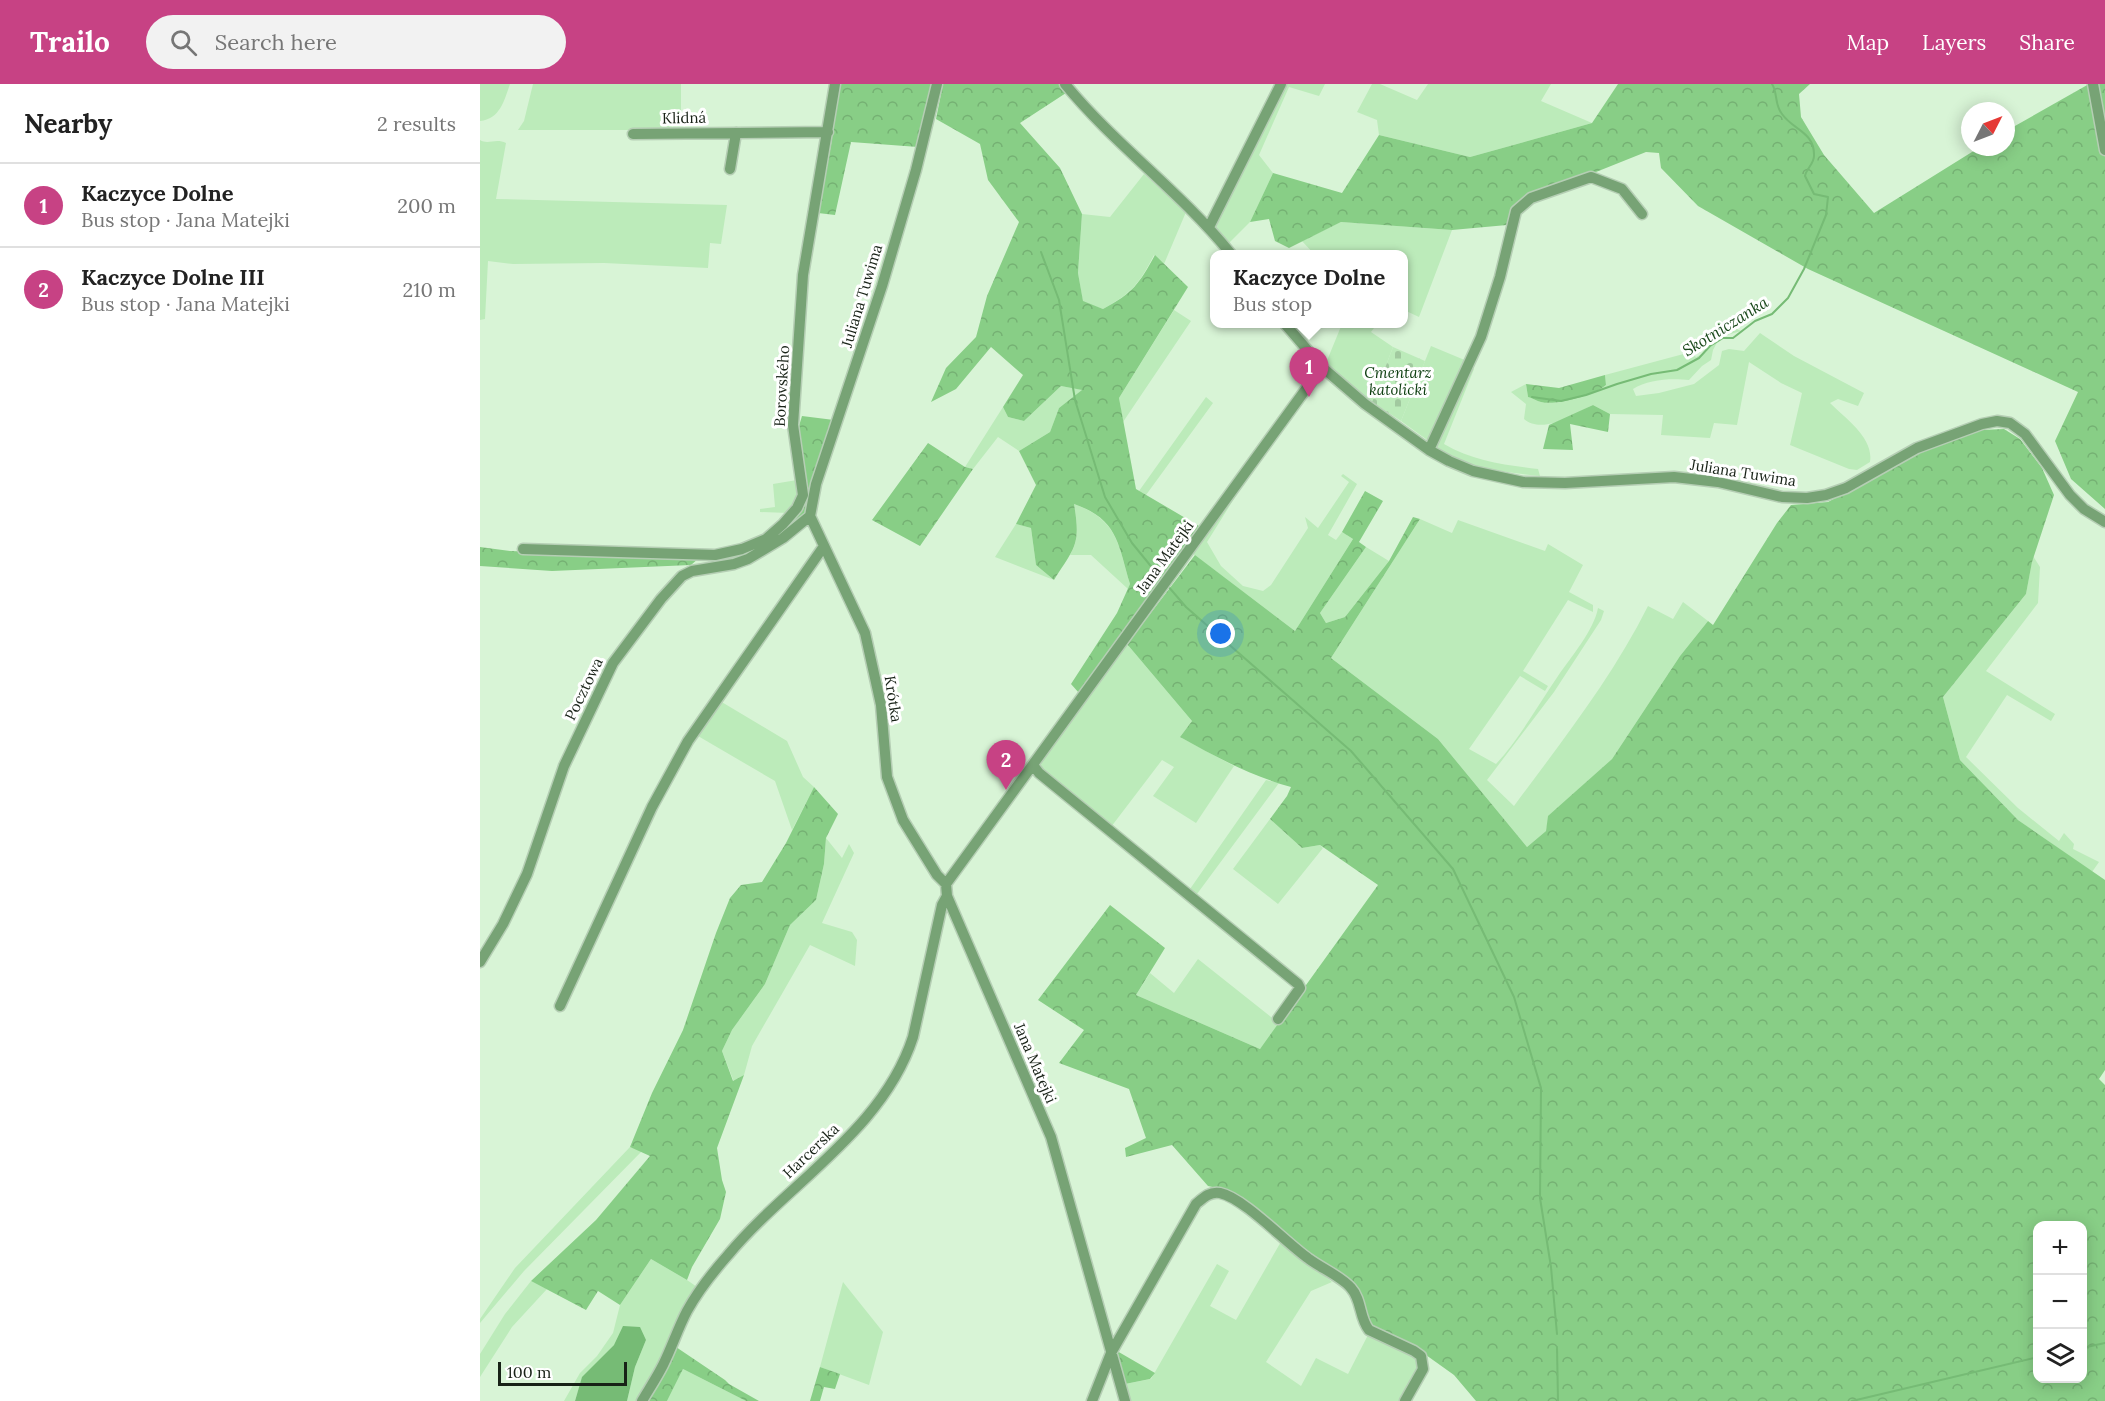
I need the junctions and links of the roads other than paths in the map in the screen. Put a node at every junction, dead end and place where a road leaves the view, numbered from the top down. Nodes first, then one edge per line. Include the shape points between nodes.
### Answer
1 (835, 84) edge
2 (937, 84) edge
3 (1065, 84) edge
4 (1281, 84) edge
5 (2094, 84) edge
6 (828, 132) junction
7 (736, 133) junction
8 (633, 134) dead end
9 (2105, 150) edge
10 (730, 169) dead end
11 (1642, 214) dead end
12 (1209, 227) junction
13 (1227, 250) edge
14 (1288, 328) edge
15 (1322, 367) junction
16 (1429, 450) junction
17 (810, 516) junction
18 (2105, 522) edge
19 (824, 546) junction
20 (523, 549) dead end
21 (1033, 765) junction
22 (946, 884) junction
23 (947, 896) junction
24 (480, 962) edge
25 (560, 1006) dead end
26 (1278, 1019) dead end
27 (1111, 1353) junction
28 (642, 1401) edge
29 (1092, 1401) edge
30 (1125, 1401) edge
31 (1405, 1401) edge

1 - 6 street, Borovského
2 - 17 street, Juliana Tuwima via 882,286 816,484
3 - 12 street
4 - 12 street
5 - 9 street
6 - 7 street, Klidná
6 - 20 street, Borovského via 803,275 794,425 802,495 797,508 766,539 715,555
7 - 8 street, Klidná
7 - 10 street
11 - 16 street via 1622,189 1591,177 1531,198 1515,211 1481,337
12 - 13 street
14 - 15 street, Juliana Tuwima
15 - 16 street, Juliana Tuwima via 1393,426
15 - 21 street, Jana Matejki
16 - 18 street, Juliana Tuwima via 1473,471 1523,482 1674,477 1807,498 1846,488 1917,448 1997,421 2010,423 2025,434 2070,495
17 - 19 street, Krótka
17 - 24 street, Pocztowa via 748,559 682,576 613,663 564,766 527,874
19 - 22 street, Krótka via 865,633 881,705 887,777 903,820
19 - 25 street via 688,741 652,807
21 - 22 street, Jana Matejki
21 - 26 street via 1097,822 1298,984 1300,988
22 - 23 street, Jana Matejki
23 - 27 street, Jana Matejki via 1050,1137
23 - 28 street, Harcerska via 913,1037 899,1071 852,1133 749,1231 722,1263 688,1309
27 - 29 street
27 - 30 street, Jana Matejki
27 - 31 street via 1196,1204 1217,1192 1233,1197 1308,1259 1351,1287 1369,1330 1421,1356 1423,1369

